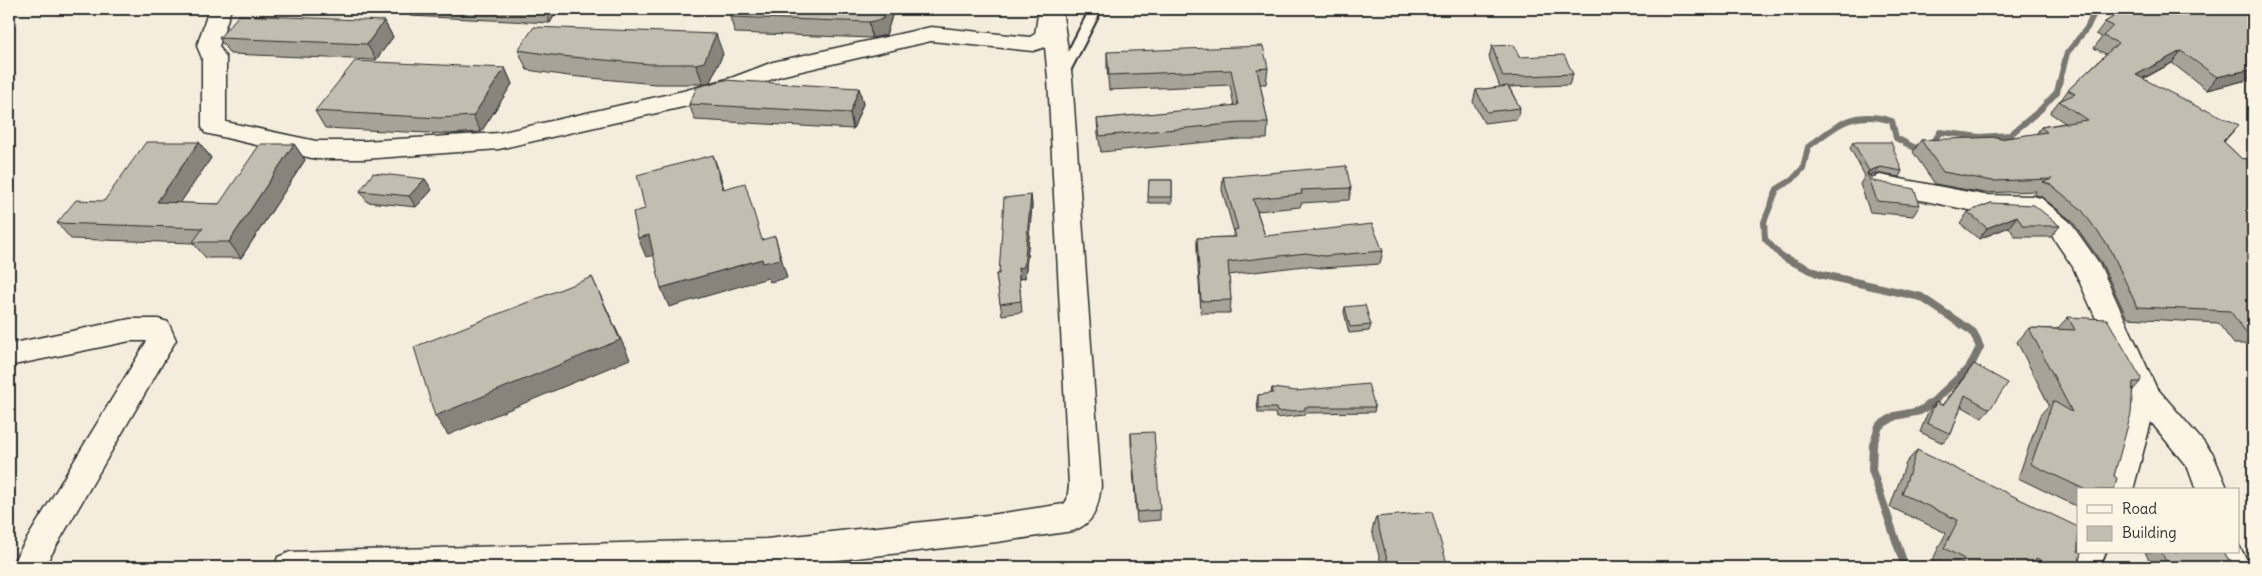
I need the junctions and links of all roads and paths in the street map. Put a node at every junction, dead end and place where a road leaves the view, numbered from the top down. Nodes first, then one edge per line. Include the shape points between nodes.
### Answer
1 (220, 9) edge
2 (1050, 9) edge
3 (1096, 9) edge
4 (1060, 78) junction
5 (1876, 184) edge
6 (9, 355) edge
7 (2144, 393) junction
8 (2118, 488) edge
9 (2211, 488) edge
10 (2089, 554) edge
11 (2226, 554) edge
12 (26, 567) edge
13 (290, 567) edge
14 (2084, 567) edge
15 (2236, 567) edge

1 - 2 street via 208,46 214,58 214,126 316,150 499,141 683,99 739,84 773,70 931,34 1033,44 1046,38
2 - 4 street
3 - 4 lane
4 - 13 street via 1085,486 1082,504 1073,517 766,554
5 - 7 street via 1984,204 2032,205 2061,229 2085,263
6 - 12 street via 130,330 158,330 162,340
7 - 8 street
7 - 9 street via 2201,461
10 - 14 street
11 - 15 street

